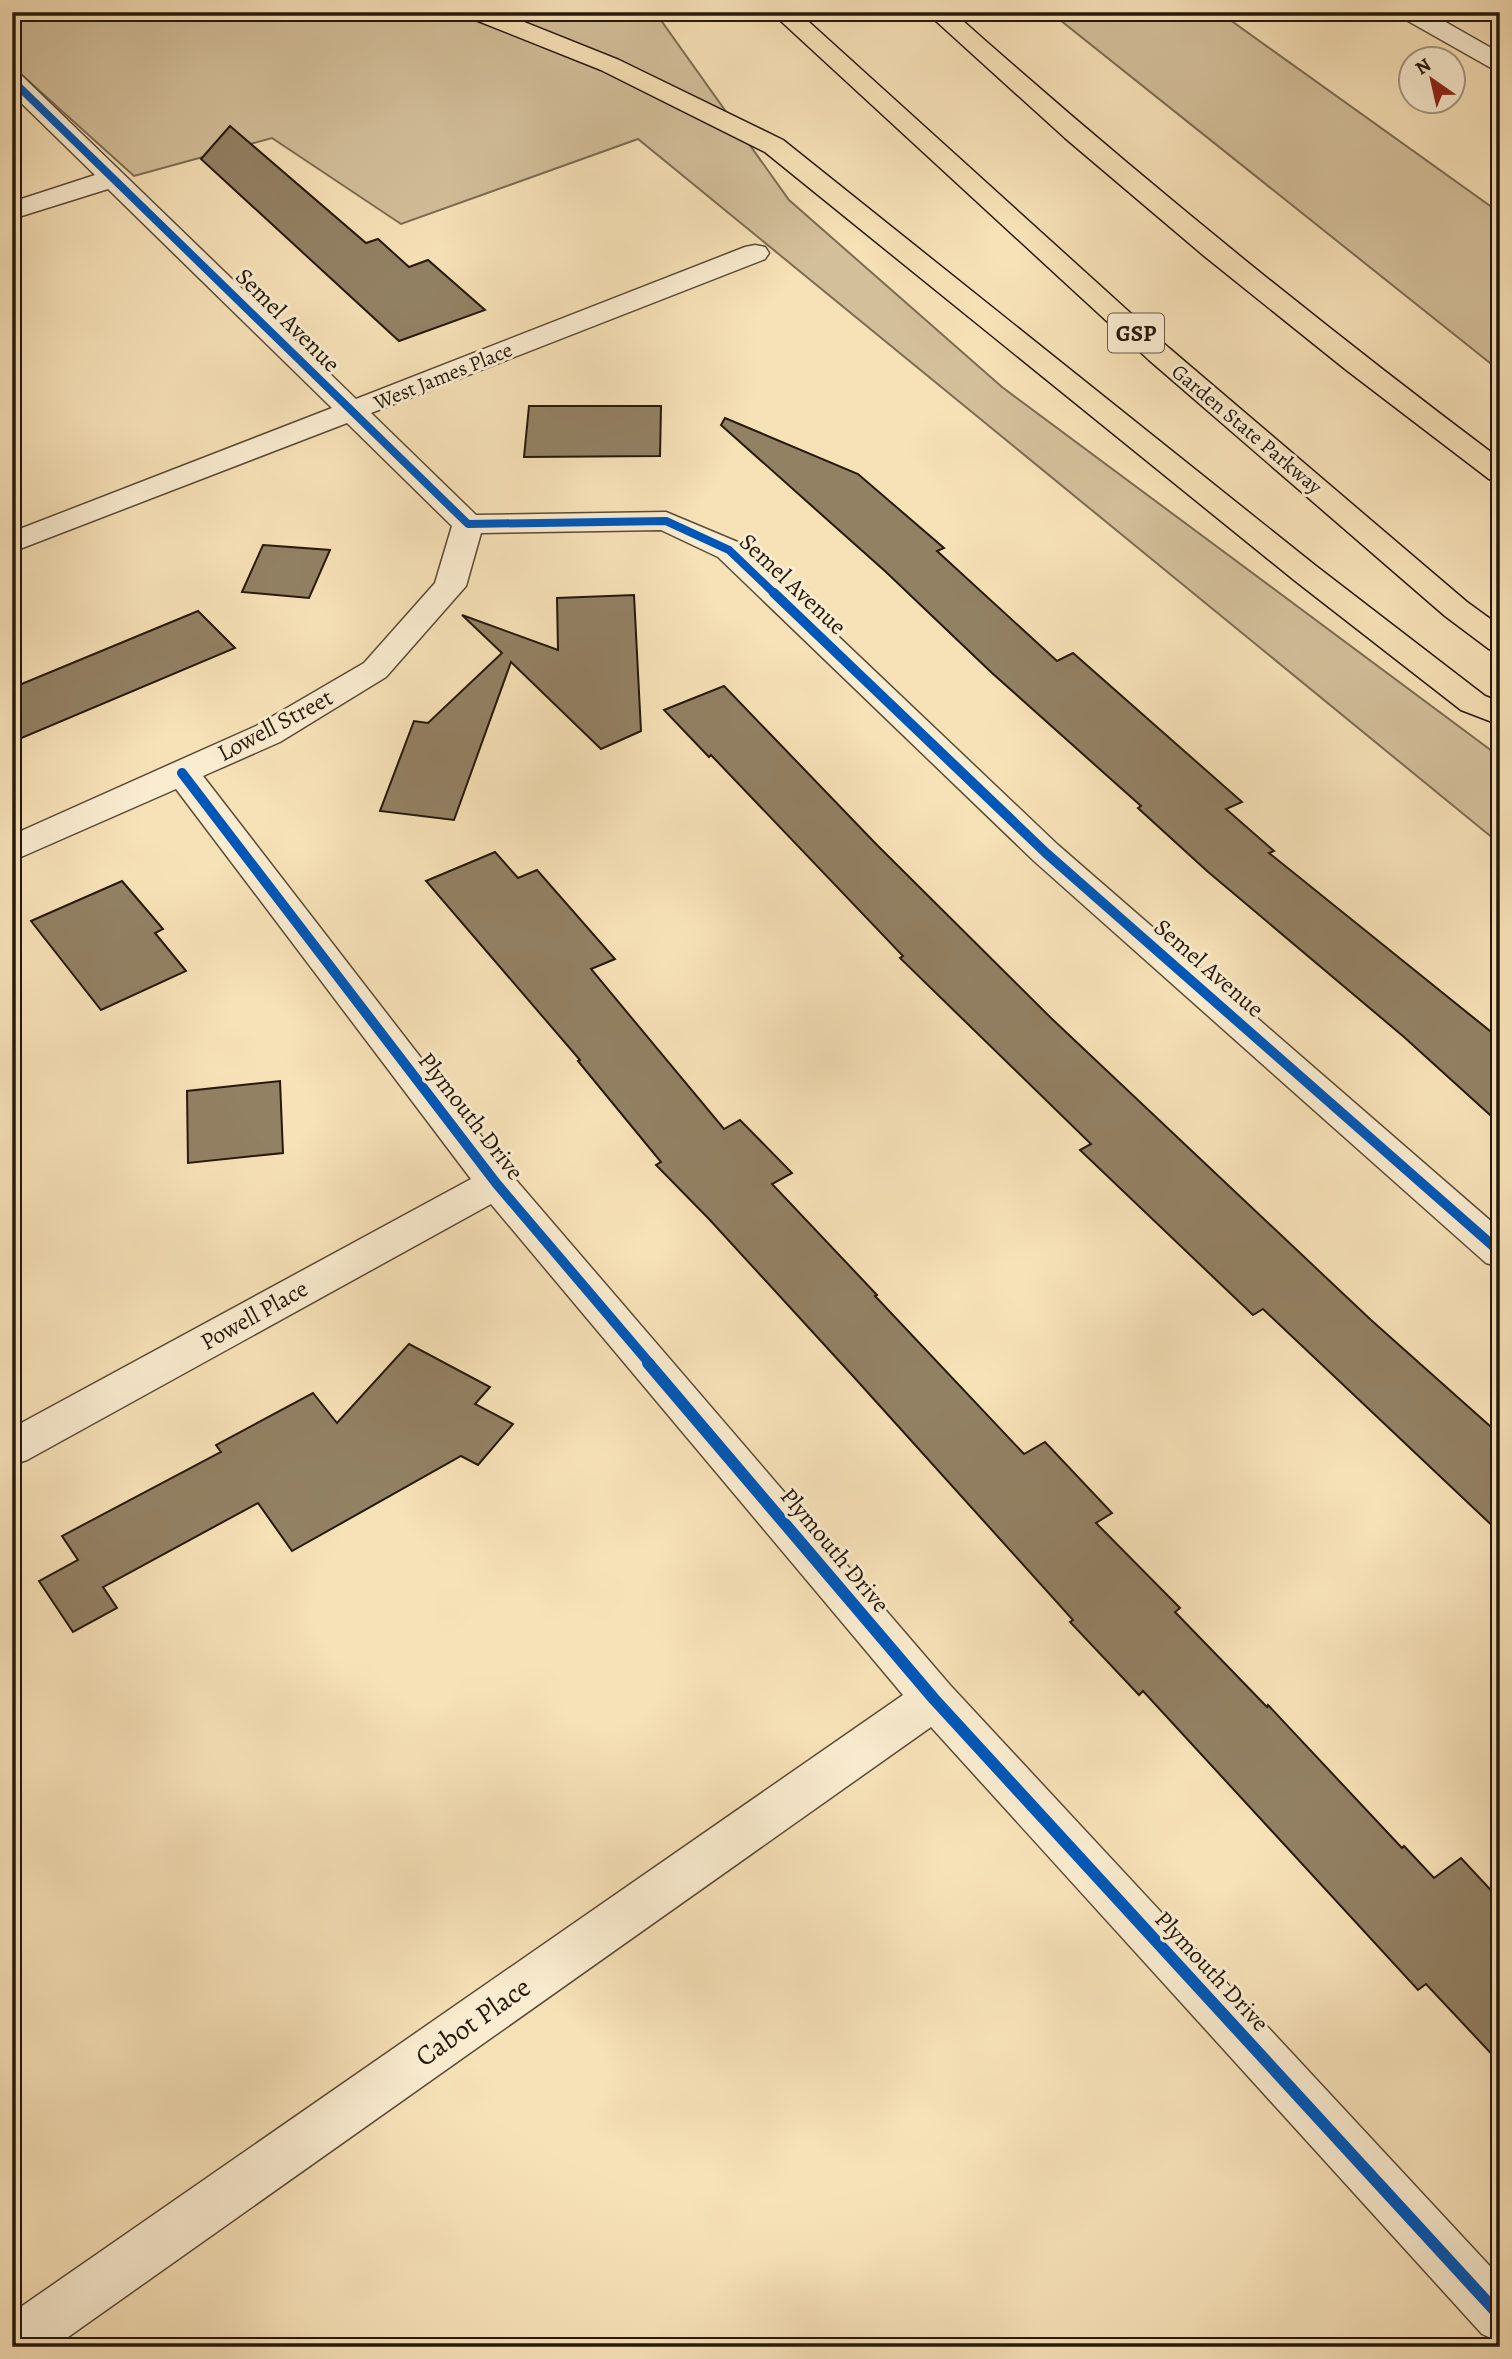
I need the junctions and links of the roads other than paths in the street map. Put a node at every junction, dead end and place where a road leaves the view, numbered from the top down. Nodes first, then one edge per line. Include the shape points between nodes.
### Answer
1 (477, 12) edge
2 (783, 12) edge
3 (938, 12) edge
4 (1451, 12) edge
5 (1419, 17) edge
6 (1500, 63) edge
7 (12, 80) edge
8 (114, 178) junction
9 (12, 211) edge
10 (755, 253) dead end
11 (352, 412) junction
12 (1500, 473) edge
13 (468, 524) junction
14 (12, 543) edge
15 (1500, 642) edge
16 (1500, 714) edge
17 (182, 773) junction
18 (12, 849) edge
19 (496, 1183) junction
20 (1500, 1252) edge
21 (12, 1448) edge
22 (934, 1699) junction
23 (1500, 2316) edge
24 (12, 2345) edge

1 - 16 highway via 610,65 774,146 1304,573 1473,703
2 - 15 highway, Garden State Parkway / GSP via 1159,354
3 - 12 highway via 1189,229
4 - 5 street
5 - 6 street
7 - 8 street, Semel Avenue
8 - 9 street
8 - 11 street, Semel Avenue
10 - 11 street, West James Place
11 - 13 street, Semel Avenue
11 - 14 street, West James Place
13 - 17 street, Lowell Street via 450,586 375,670 268,733
13 - 20 street, Semel Avenue via 666,521 729,550 1046,853
17 - 18 street, Lowell Street
17 - 19 street, Plymouth Drive
19 - 21 street, Powell Place
19 - 22 street, Plymouth Drive
22 - 23 street, Plymouth Drive
22 - 24 street, Cabot Place

